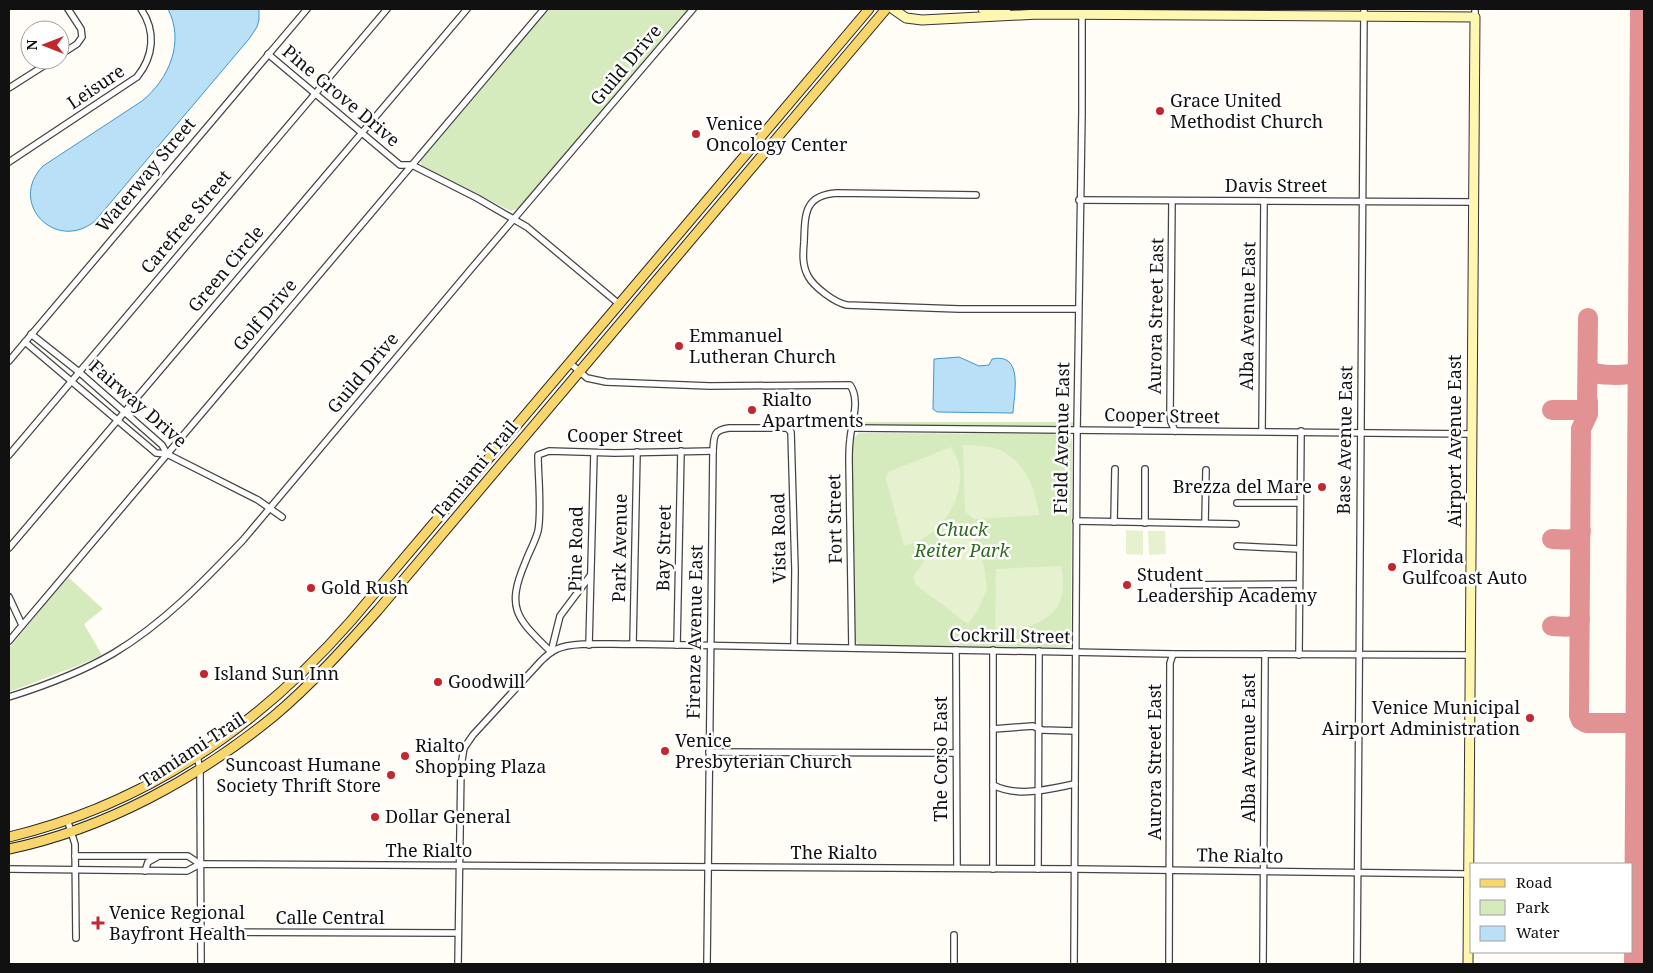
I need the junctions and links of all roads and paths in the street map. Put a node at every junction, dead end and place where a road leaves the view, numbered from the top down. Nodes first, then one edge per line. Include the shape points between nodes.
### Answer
1 (68, 9) edge
2 (141, 9) edge
3 (306, 9) edge
4 (387, 9) edge
5 (467, 9) edge
6 (544, 9) edge
7 (693, 9) edge
8 (869, 9) edge
9 (886, 9) edge
10 (893, 9) edge
11 (983, 9) edge
12 (1084, 12) edge
13 (1364, 13) edge
14 (1475, 13) edge
15 (1026, 14) junction
16 (70, 49) edge
17 (268, 54) junction
18 (37, 70) edge
19 (9, 88) edge
20 (314, 94) junction
21 (361, 133) junction
22 (9, 162) edge
23 (412, 165) junction
24 (976, 195) dead end
25 (1079, 200) junction
26 (1172, 201) junction
27 (1264, 201) junction
28 (1364, 202) junction
29 (1473, 202) junction
30 (514, 218) junction
31 (619, 304) junction
32 (1078, 309) junction
33 (31, 334) junction
34 (25, 342) junction
35 (9, 361) edge
36 (570, 362) junction
37 (79, 372) junction
38 (579, 372) junction
39 (71, 382) junction
40 (125, 412) junction
41 (117, 420) junction
42 (853, 428) junction
43 (1077, 429) junction
44 (790, 430) joint
45 (1175, 431) junction
46 (1262, 431) junction
47 (1301, 431) junction
48 (1360, 432) junction
49 (1472, 434) junction
50 (681, 451) junction
51 (713, 451) junction
52 (637, 452) junction
53 (594, 453) junction
54 (167, 454) junction
55 (9, 455) edge
56 (1115, 469) dead end
57 (1146, 469) dead end
58 (1206, 470) dead end
59 (1237, 502) dead end
60 (1300, 503) junction
61 (270, 507) junction
62 (282, 516) dead end
63 (1076, 521) junction
64 (1114, 522) junction
65 (1145, 523) junction
66 (1206, 523) junction
67 (1236, 524) dead end
68 (1237, 546) dead end
69 (9, 548) edge
70 (1300, 549) junction
71 (590, 576) junction
72 (1300, 584) junction
73 (1174, 585) dead end
74 (9, 597) edge
75 (22, 625) junction
76 (9, 641) edge
77 (633, 644) junction
78 (589, 645) junction
79 (677, 645) junction
80 (710, 646) junction
81 (794, 647) junction
82 (852, 648) junction
83 (956, 650) junction
84 (993, 650) junction
85 (1039, 651) junction
86 (551, 652) junction
87 (1076, 652) junction
88 (1173, 654) junction
89 (1265, 654) junction
90 (1300, 655) junction
91 (1359, 655) junction
92 (1470, 655) junction
93 (9, 697) edge
94 (993, 729) junction
95 (1039, 729) junction
96 (1075, 731) junction
97 (709, 752) junction
98 (956, 753) junction
99 (197, 756) junction
100 (200, 769) junction
101 (1075, 784) junction
102 (993, 785) junction
103 (1038, 792) junction
104 (67, 819) junction
105 (71, 831) junction
106 (9, 837) edge
107 (9, 849) edge
108 (76, 856) junction
109 (161, 856) junction
110 (200, 864) junction
111 (458, 866) junction
112 (707, 868) junction
113 (957, 868) junction
114 (9, 869) edge
115 (993, 869) junction
116 (1038, 869) junction
117 (1075, 869) junction
118 (75, 870) junction
119 (1169, 870) junction
120 (145, 871) junction
121 (1264, 872) junction
122 (1358, 872) junction
123 (1468, 874) junction
124 (202, 932) junction
125 (458, 934) junction
126 (954, 936) dead end
127 (76, 938) dead end
128 (201, 964) edge
129 (458, 964) edge
130 (706, 964) edge
131 (954, 964) edge
132 (1074, 964) edge
133 (1168, 964) edge
134 (1263, 964) edge
135 (1357, 964) edge
136 (1468, 964) edge

1 - 16 street via 81,29 82,37
2 - 22 street, Leisure via 149,23 152,42 149,58 137,77
3 - 17 street, Waterway Street
4 - 20 street, Carefree Street
5 - 21 street, Green Circle
6 - 23 street, Golf Drive
7 - 30 street, Guild Drive
8 - 31 main road, Tamiami Trail
9 - 38 main road, Tamiami Trail
10 - 15 street via 914,20
11 - 15 street
12 - 13 street
12 - 15 street
12 - 25 street, Field Avenue East
13 - 14 street
13 - 28 street, Base Avenue East
14 - 29 street, Airport Avenue East
17 - 20 street, Pine Grove Drive
17 - 33 street, Waterway Street
18 - 19 street
20 - 21 street, Pine Grove Drive
20 - 37 street, Carefree Street
21 - 23 street, Pine Grove Drive via 400,165
21 - 40 street, Green Circle
23 - 30 street, Pine Grove Drive
23 - 54 street, Golf Drive
24 - 32 street via 822,195 808,206 805,215 803,263 808,277 838,303 847,305
25 - 26 street, Davis Street
25 - 32 street, Field Avenue East
26 - 27 street, Davis Street
26 - 45 street, Aurora Street East via 1170,414
27 - 28 street, Davis Street
27 - 46 street, Alba Avenue East
28 - 29 street, Davis Street
28 - 48 street, Base Avenue East
29 - 49 street, Airport Avenue East
30 - 31 street, Pine Grove Drive
30 - 61 street, Guild Drive
31 - 36 main road, Tamiami Trail
32 - 43 street, Field Avenue East
33 - 34 street, Waterway Street
33 - 37 street, Fairway Drive
34 - 35 street, Waterway Street
34 - 39 street
36 - 38 street
36 - 99 main road, Tamiami Trail via 326,650 266,706
37 - 39 street, Carefree Street
37 - 40 street, Fairway Drive
38 - 42 street, Fort Street via 588,378 606,382 850,386 854,391
38 - 100 main road, Tamiami Trail via 335,658 274,716
39 - 41 street
39 - 55 street, Carefree Street
40 - 41 street, Green Circle
40 - 54 street, Fairway Drive via 162,445
41 - 54 street via 156,452
41 - 69 street, Green Circle
42 - 43 street, Cooper Street
42 - 82 street, Fort Street via 849,461
43 - 45 street, Cooper Street
43 - 63 street, Field Avenue East
44 - 51 street, Firenze Avenue East via 720,429 715,434
44 - 81 street, Vista Road
45 - 46 street, Cooper Street
46 - 47 street, Cooper Street
47 - 48 street, Cooper Street
47 - 60 street
48 - 49 street, Cooper Street
48 - 91 street, Base Avenue East
49 - 92 street, Airport Avenue East
50 - 51 street, Cooper Street
50 - 52 street, Cooper Street
50 - 79 street, Bay Street
51 - 80 street, Firenze Avenue East
52 - 53 street, Cooper Street
52 - 77 street, Park Avenue
53 - 71 street, Pine Road
53 - 86 street, Cooper Street via 549,451 538,454 538,530 520,575 516,606 521,621
54 - 61 street, Fairway Drive
54 - 75 street, Golf Drive
56 - 64 street
57 - 65 street
58 - 66 street
59 - 60 street
60 - 70 street
61 - 62 street, Fairway Drive
61 - 93 street, Guild Drive via 210,574 134,640 90,666
63 - 64 street
63 - 87 street, Field Avenue East
64 - 65 street
65 - 66 street
66 - 67 street
68 - 70 street
70 - 72 street
71 - 78 street, Pine Road
71 - 86 street via 560,616
72 - 73 street
72 - 90 street
74 - 75 street
75 - 76 street, Golf Drive
77 - 78 street, Cockrill Street
77 - 79 street, Cockrill Street
78 - 86 street, Cockrill Street via 564,646
79 - 80 street, Cockrill Street
80 - 81 street, Cockrill Street
80 - 97 street, Firenze Avenue East
81 - 82 street, Cockrill Street
82 - 83 street, Cockrill Street
83 - 84 street, Cockrill Street
83 - 98 street, The Corso East
84 - 85 street, Cockrill Street
84 - 94 street
85 - 87 street, Cockrill Street
85 - 95 street
86 - 111 street via 464,748 460,766
87 - 88 street, Cockrill Street
87 - 96 street, Field Avenue East
88 - 89 street, Cockrill Street
88 - 119 street, Aurora Street East via 1170,663
89 - 90 street, Cockrill Street
89 - 121 street, Alba Avenue East
90 - 91 street, Cockrill Street
91 - 92 street, Cockrill Street
91 - 122 street, Base Avenue East
92 - 123 street, Airport Avenue East
94 - 95 street via 1033,726
94 - 102 street
95 - 96 street
95 - 103 street
96 - 101 street, Field Avenue East
97 - 98 street
97 - 112 street, Firenze Avenue East
98 - 113 street, The Corso East
99 - 100 street
99 - 104 main road, Tamiami Trail via 147,785
100 - 105 main road, Tamiami Trail via 135,805
100 - 110 street
101 - 103 street
101 - 117 street, Field Avenue East
102 - 103 street via 1000,789
102 - 115 street
103 - 116 street
104 - 105 street
104 - 106 main road, Tamiami Trail
105 - 107 main road, Tamiami Trail
105 - 108 street
108 - 109 street, The Rialto
108 - 118 street
109 - 110 street, The Rialto via 188,856
109 - 120 street via 148,862
110 - 111 street, The Rialto
110 - 120 street, The Rialto via 187,871
110 - 124 street
111 - 112 street, The Rialto
111 - 125 street
112 - 113 street, The Rialto
112 - 130 street, Firenze Avenue East
113 - 115 street, The Rialto
114 - 118 street, The Rialto
115 - 116 street, The Rialto
116 - 117 street, The Rialto
117 - 119 street, The Rialto
117 - 132 street, Field Avenue East
118 - 120 street, The Rialto
118 - 127 street
119 - 121 street, The Rialto
119 - 133 street, Aurora Street East
121 - 122 street, The Rialto
121 - 134 street, Alba Avenue East
122 - 123 street, The Rialto
122 - 135 street, Base Avenue East
123 - 136 street, Airport Avenue East
124 - 125 street, Calle Central
124 - 128 street
125 - 129 street
126 - 131 street

